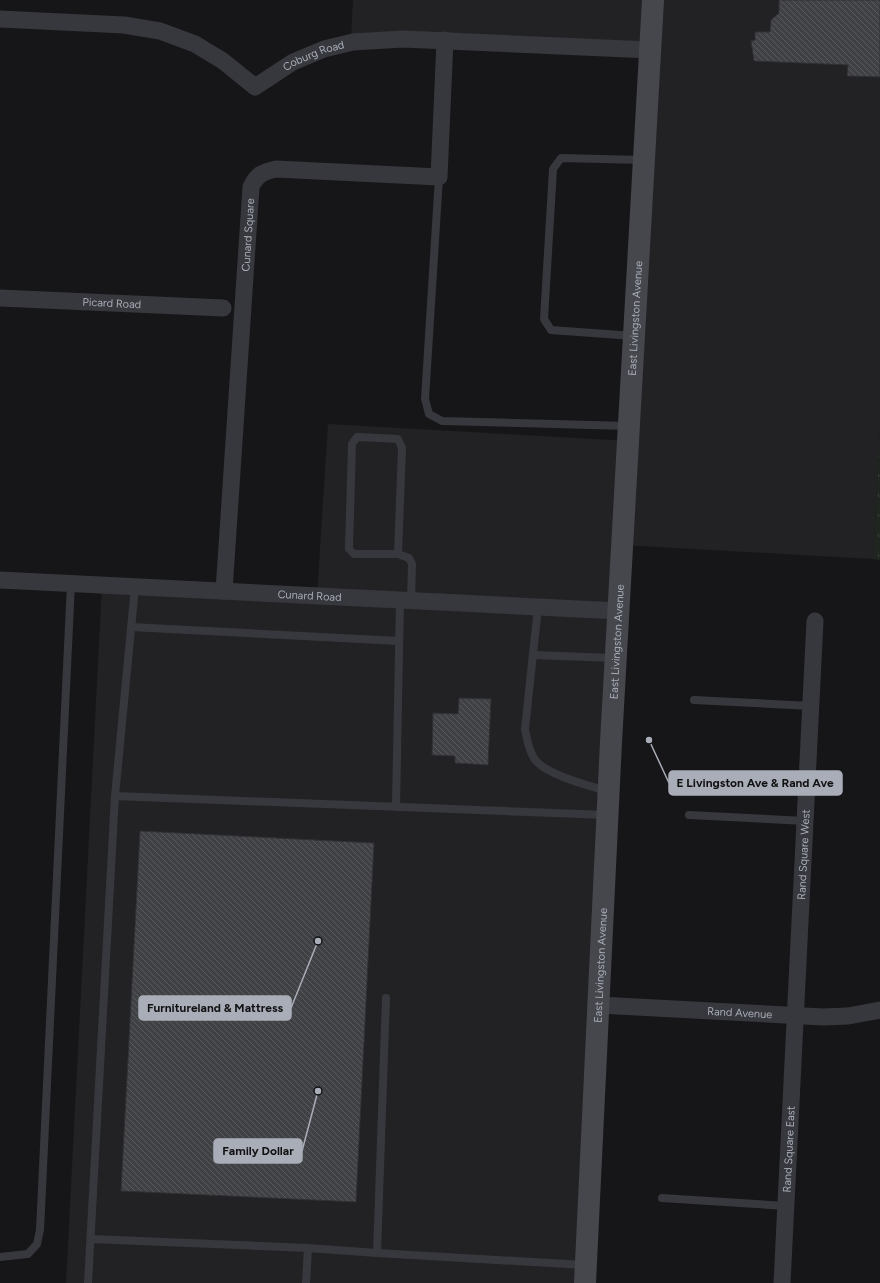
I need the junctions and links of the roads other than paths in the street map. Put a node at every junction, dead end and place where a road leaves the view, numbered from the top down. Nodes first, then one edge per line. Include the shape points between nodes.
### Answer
1 (653, 0) edge
2 (0, 19) edge
3 (445, 40) junction
4 (650, 50) junction
5 (644, 160) junction
6 (439, 177) junction
7 (0, 298) edge
8 (223, 308) dead end
9 (634, 336) junction
10 (629, 426) junction
11 (398, 554) junction
12 (0, 580) edge
13 (71, 584) junction
14 (135, 587) junction
15 (224, 592) junction
16 (405, 600) junction
17 (538, 607) junction
18 (618, 611) junction
19 (815, 621) dead end
20 (131, 627) junction
21 (399, 640) junction
22 (533, 655) junction
23 (616, 658) junction
24 (694, 700) dead end
25 (811, 706) junction
26 (609, 791) junction
27 (115, 796) junction
28 (396, 807) junction
29 (608, 815) junction
30 (689, 815) dead end
31 (806, 821) junction
32 (386, 998) dead end
33 (599, 1005) junction
34 (880, 1010) edge
35 (797, 1016) junction
36 (662, 1198) dead end
37 (786, 1206) junction
38 (91, 1239) junction
39 (308, 1248) junction
40 (377, 1253) junction
41 (0, 1257) edge
42 (585, 1274) edge
43 (88, 1283) edge
44 (306, 1283) edge
45 (782, 1283) edge

1 - 4 main road, East Livingston Avenue
2 - 3 street, Coburg Road via 124,26 160,31 195,44 223,61 255,87 293,62 339,45 389,38
3 - 4 street, Coburg Road
3 - 6 street
4 - 5 main road, East Livingston Avenue
5 - 9 main road, East Livingston Avenue
5 - 9 lane via 561,158 553,169 544,319 551,330
6 - 10 lane via 425,399 429,414 442,421
6 - 15 street, Cunard Square via 276,169 262,172 255,178 249,202
7 - 8 street, Picard Road
9 - 10 main road, East Livingston Avenue
10 - 18 main road, East Livingston Avenue
11 - 11 lane via 402,448 398,439 357,437 352,444 349,549 354,554
11 - 16 lane via 408,558 412,564
12 - 13 street, Cunard Road
13 - 14 street, Cunard Road
13 - 41 lane via 40,1230 36,1244 28,1254
14 - 15 street, Cunard Road
14 - 20 lane
15 - 16 street, Cunard Road
16 - 17 street, Cunard Road
16 - 21 lane
17 - 18 street, Cunard Road
17 - 22 lane
18 - 23 main road, East Livingston Avenue
19 - 25 street, Rand Square West
20 - 21 lane
20 - 27 lane
21 - 28 lane
22 - 23 lane
22 - 26 lane via 525,729 527,744 534,760 552,772
23 - 26 main road, East Livingston Avenue
24 - 25 lane
25 - 31 street, Rand Square West
26 - 29 main road, East Livingston Avenue
27 - 28 lane
27 - 38 lane
28 - 29 lane
29 - 33 main road, East Livingston Avenue
30 - 31 lane
31 - 35 street, Rand Square West
32 - 40 lane
33 - 35 street, Rand Avenue
33 - 42 main road, East Livingston Avenue
34 - 35 street, Rand Avenue via 848,1016
35 - 37 street, Rand Square East
36 - 37 lane
37 - 45 street, Rand Square East
38 - 39 lane
38 - 43 lane
39 - 40 lane
39 - 44 lane
40 - 42 lane

